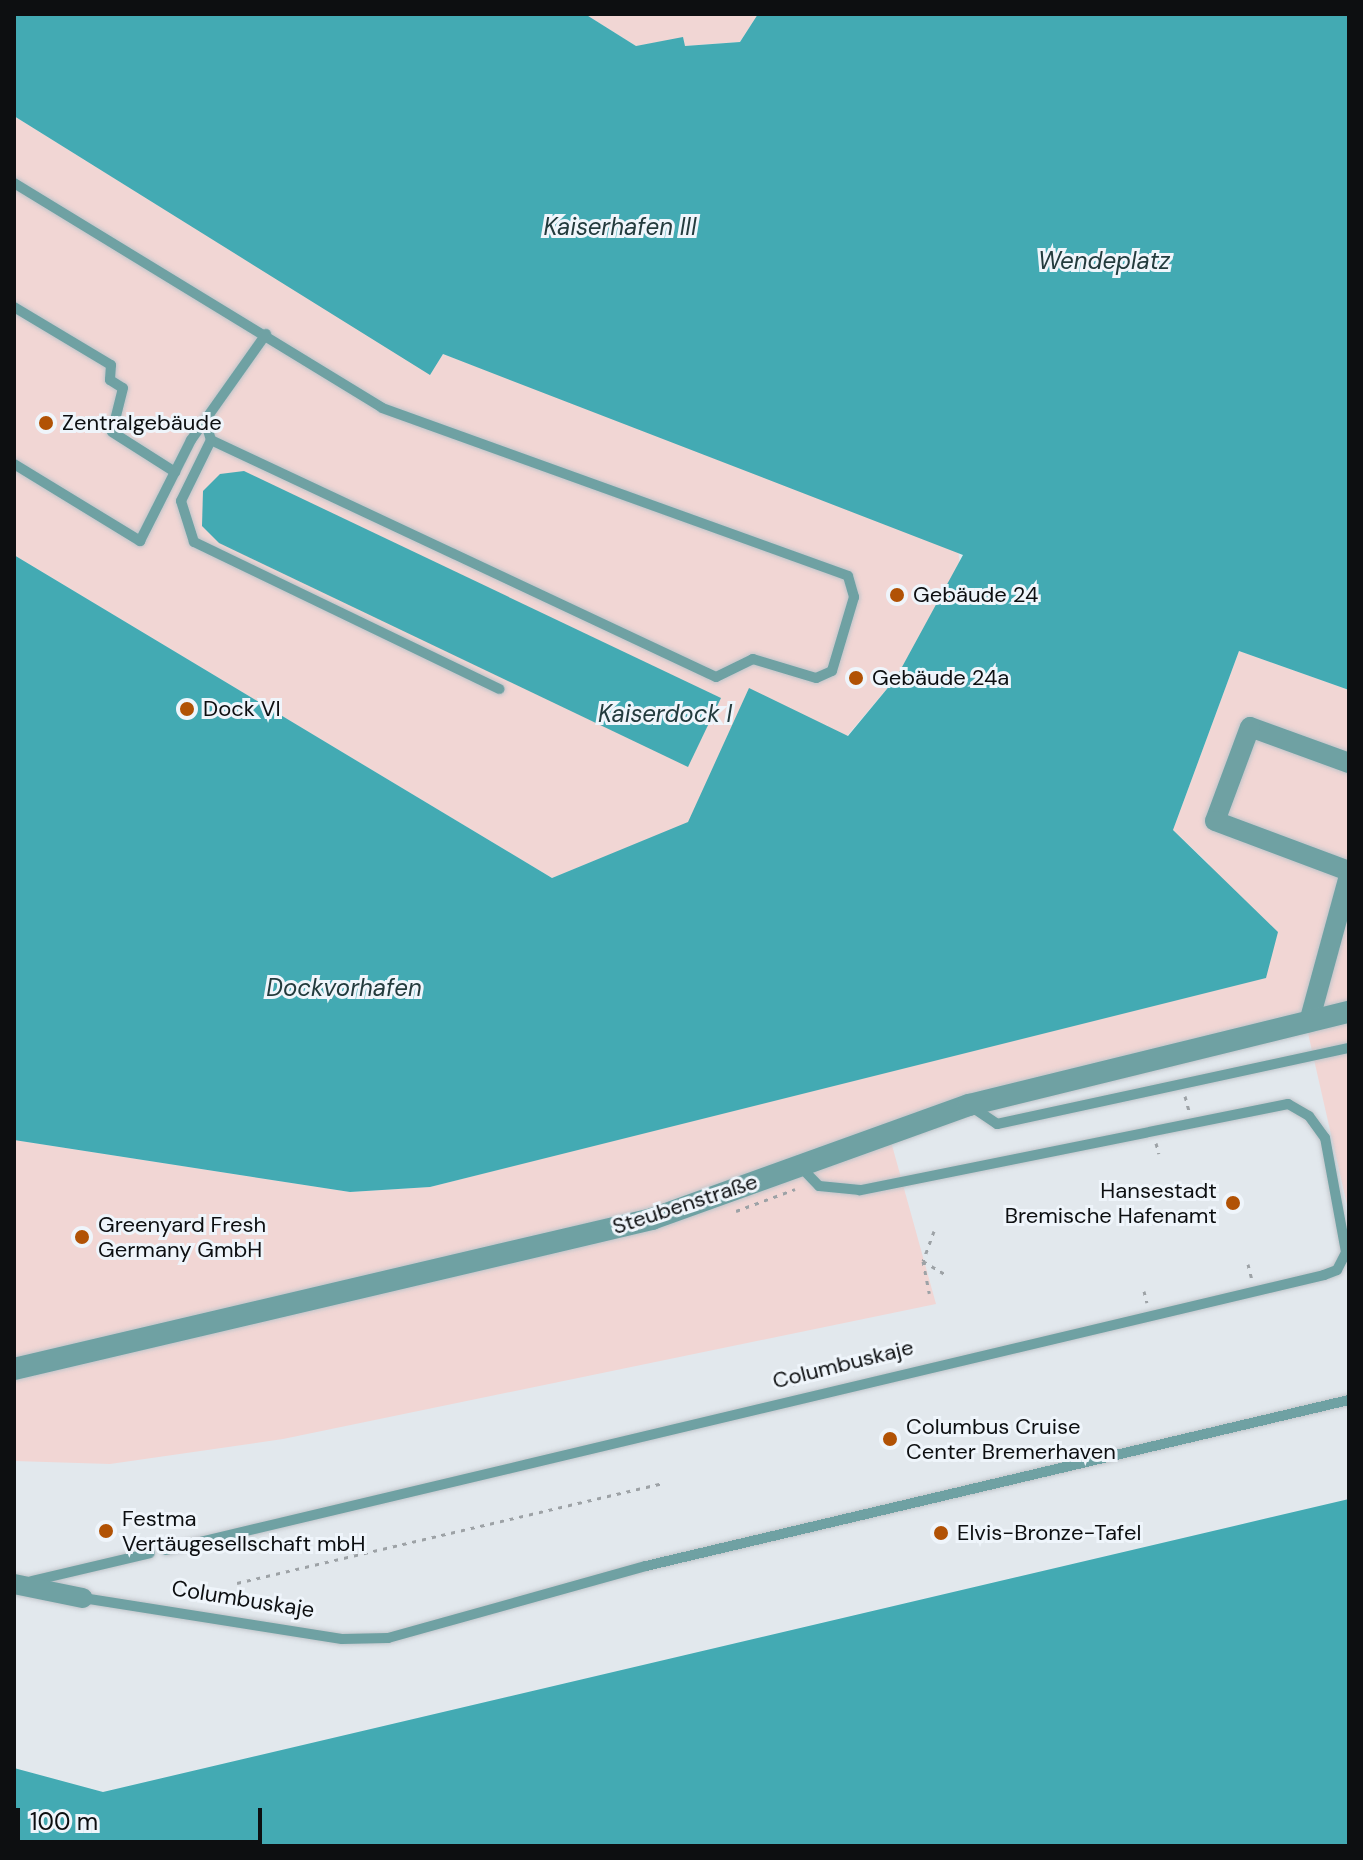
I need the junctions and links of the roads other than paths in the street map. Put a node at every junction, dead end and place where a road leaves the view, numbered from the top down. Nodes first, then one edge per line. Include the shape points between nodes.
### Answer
1 (14, 183) edge
2 (14, 307) edge
3 (266, 334) junction
4 (206, 424) junction
5 (211, 440) junction
6 (14, 464) edge
7 (175, 472) junction
8 (499, 689) dead end
9 (1349, 763) edge
10 (1349, 873) edge
11 (1349, 1012) edge
12 (1309, 1022) junction
13 (1349, 1048) edge
14 (969, 1105) junction
15 (799, 1165) junction
16 (14, 1369) edge
17 (1349, 1400) edge
18 (166, 1550) dead end
19 (150, 1553) dead end
20 (14, 1582) edge
21 (83, 1598) joint

1 - 3 lane
2 - 7 lane via 111,365 110,380 123,388 112,432
3 - 4 lane
3 - 5 lane via 382,408 848,576 854,597 832,671 816,678 753,659 716,677
4 - 5 lane
4 - 7 lane
5 - 8 lane via 181,501 194,542
6 - 7 lane via 140,541
9 - 10 street via 1250,727 1215,821
10 - 12 street
11 - 12 street, Steubenstraße
12 - 14 street, Steubenstraße
13 - 14 lane via 997,1124
14 - 15 street, Steubenstraße
15 - 16 street, Steubenstraße via 652,1219
15 - 18 lane, Columbuskaje via 819,1186 860,1190 1278,1104 1300,1109 1325,1138 1346,1223 1337,1270
17 - 21 lane, Columbuskaje via 646,1566 388,1638 342,1639
19 - 20 lane, Columbuskaje
20 - 21 street, Columbuskaje

